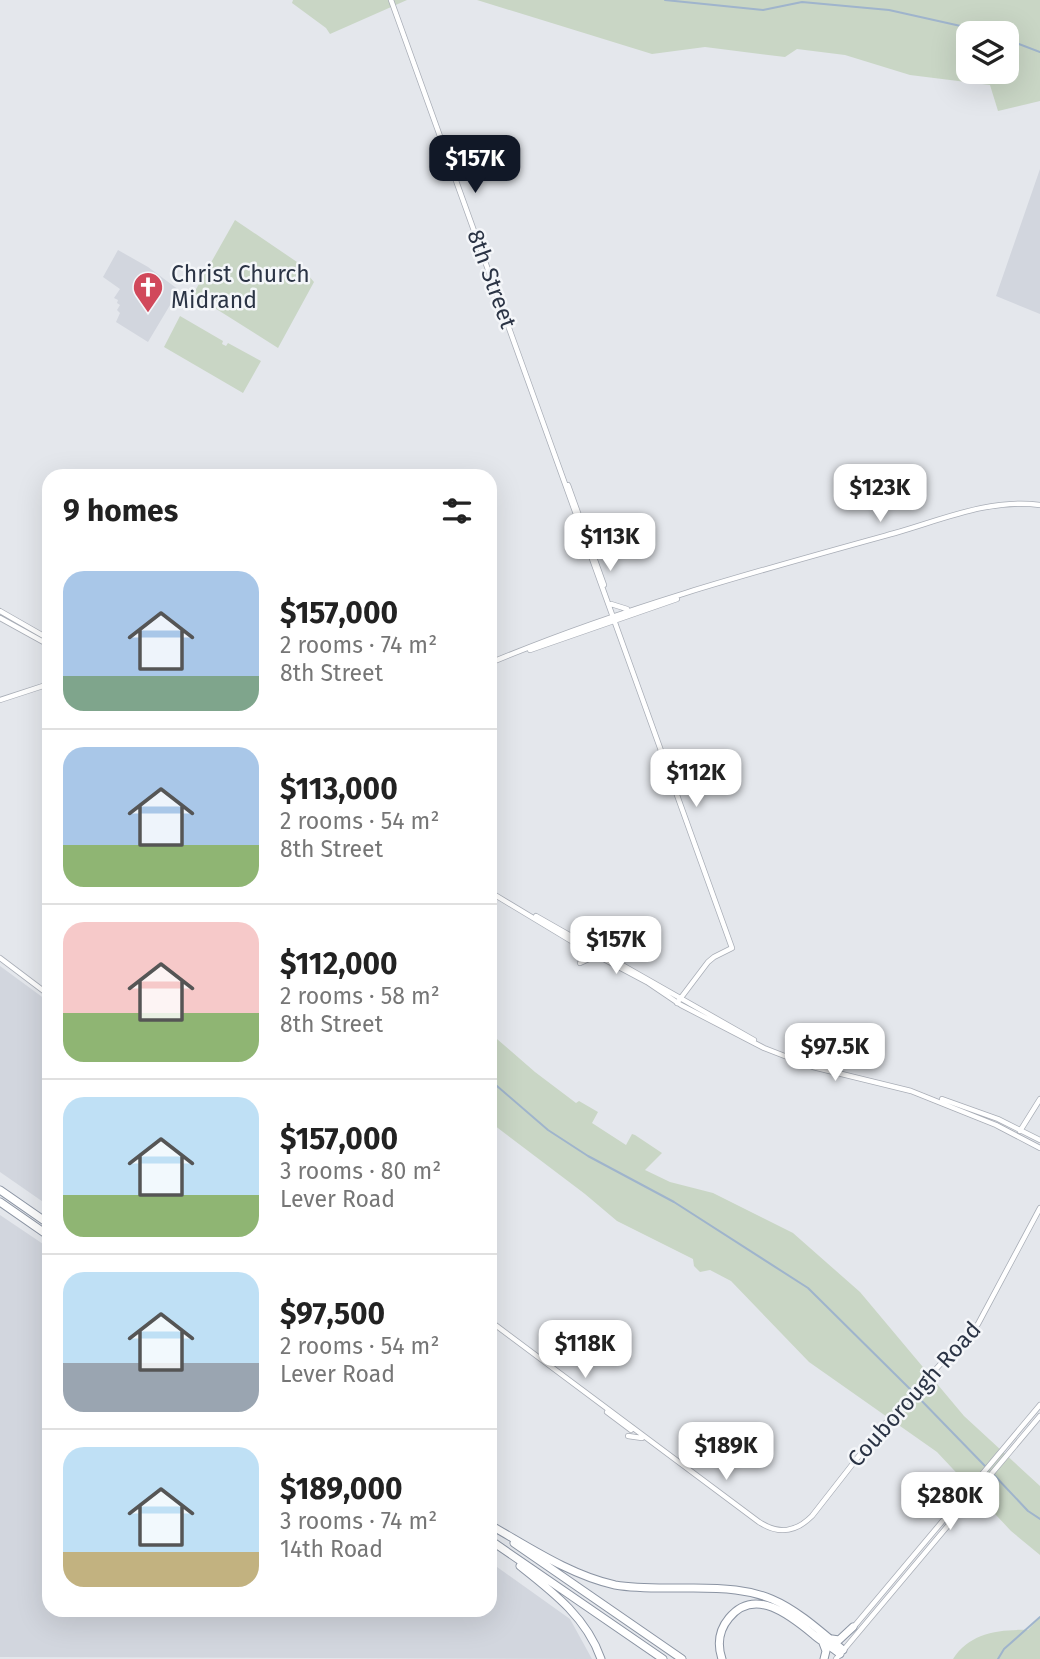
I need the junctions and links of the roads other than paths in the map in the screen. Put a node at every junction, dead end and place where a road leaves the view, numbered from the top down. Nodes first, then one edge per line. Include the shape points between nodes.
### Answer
1 (391, 0) edge
2 (1040, 505) edge
3 (723, 581) junction
4 (610, 604) junction
5 (629, 610) junction
6 (0, 611) edge
7 (614, 617) junction
8 (0, 618) edge
9 (601, 619) junction
10 (42, 635) edge
11 (42, 641) edge
12 (497, 661) edge
13 (497, 661) edge
14 (42, 686) edge
15 (0, 700) edge
16 (497, 895) edge
17 (497, 895) edge
18 (583, 948) junction
19 (0, 958) edge
20 (604, 960) junction
21 (42, 990) edge
22 (680, 1002) junction
23 (1040, 1099) edge
24 (1019, 1132) junction
25 (1040, 1140) edge
26 (1040, 1148) edge
27 (0, 1190) edge
28 (0, 1202) edge
29 (1040, 1208) edge
30 (42, 1219) edge
31 (42, 1231) edge
32 (497, 1328) edge
33 (497, 1328) edge
34 (1040, 1405) edge
35 (1040, 1416) edge
36 (628, 1436) dead end
37 (642, 1438) junction
38 (658, 1448) junction
39 (497, 1530) edge
40 (497, 1531) edge
41 (497, 1546) edge
42 (497, 1547) edge
43 (853, 1627) junction
44 (818, 1634) junction
45 (838, 1652) edge
46 (601, 1659) edge
47 (663, 1659) edge
48 (682, 1659) edge
49 (722, 1659) edge
50 (825, 1659) edge

1 - 4 street, 8th Street
2 - 3 street via 972,511
3 - 5 street
3 - 7 street
4 - 5 street
4 - 7 street, 8th Street
4 - 9 street
5 - 7 street
6 - 10 street
7 - 9 street
7 - 12 street
7 - 22 street, 8th Street via 733,948 711,959
8 - 11 street
9 - 13 street
14 - 15 street
16 - 18 street
17 - 22 street
18 - 20 street
18 - 20 street via 580,963 591,958
19 - 21 street
20 - 22 street
22 - 24 street via 785,1057 911,1091
23 - 24 street
24 - 25 street
24 - 26 street
27 - 30 highway
28 - 31 highway
29 - 38 street, Couborough Road via 982,1319 804,1524 791,1530 768,1528
32 - 37 street
33 - 38 street
34 - 43 street
35 - 45 street
36 - 37 street
37 - 38 street
39 - 44 highway via 594,1579 637,1588 719,1587 758,1593 785,1605
40 - 48 highway
41 - 47 highway
42 - 46 highway via 559,1597 590,1634
43 - 44 highway via 838,1640
43 - 45 street
44 - 45 highway
44 - 49 highway via 769,1605 744,1607 725,1623 719,1644
44 - 50 highway
45 - 50 street

